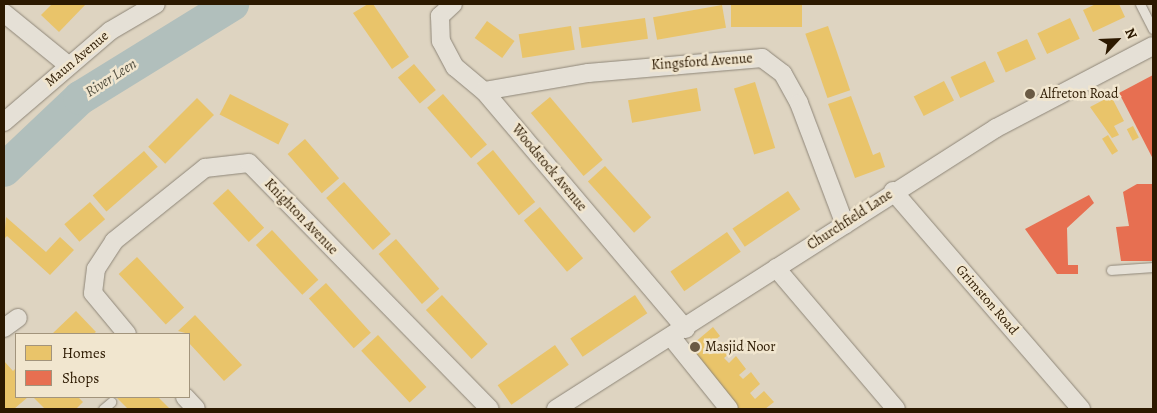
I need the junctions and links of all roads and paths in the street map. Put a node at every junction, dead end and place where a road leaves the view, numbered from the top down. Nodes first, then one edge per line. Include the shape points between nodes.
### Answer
1 (156, 4) edge
2 (453, 4) edge
3 (1140, 4) edge
4 (4, 13) edge
5 (1153, 29) edge
6 (1153, 46) edge
7 (68, 65) junction
8 (484, 91) junction
9 (4, 122) edge
10 (893, 191) junction
11 (845, 224) junction
12 (1153, 267) edge
13 (776, 268) junction
14 (1111, 270) dead end
15 (126, 333) edge
16 (679, 333) junction
17 (186, 398) edge
18 (110, 402) dead end
19 (104, 409) edge
20 (196, 409) edge
21 (490, 409) edge
22 (556, 409) edge
23 (729, 409) edge
24 (896, 409) edge
25 (1080, 409) edge

1 - 7 street, Maun Avenue via 110,31
2 - 8 street, Woodstock Avenue via 440,16 441,41 455,68
3 - 5 lane
4 - 7 street
6 - 10 street, Churchfield Lane via 996,128
7 - 9 street, Maun Avenue
8 - 11 street, Kingsford Avenue via 588,73 762,58 783,74 799,103
8 - 16 street, Woodstock Avenue
10 - 11 street, Churchfield Lane
10 - 25 street, Grimston Road
11 - 13 street, Churchfield Lane
12 - 14 lane
13 - 16 street, Churchfield Lane
13 - 24 street
15 - 21 street, Knighton Avenue via 93,293 96,269 114,242 205,168 249,163
16 - 22 street, Churchfield Lane
16 - 23 street, Woodstock Avenue
17 - 20 street
18 - 19 lane

